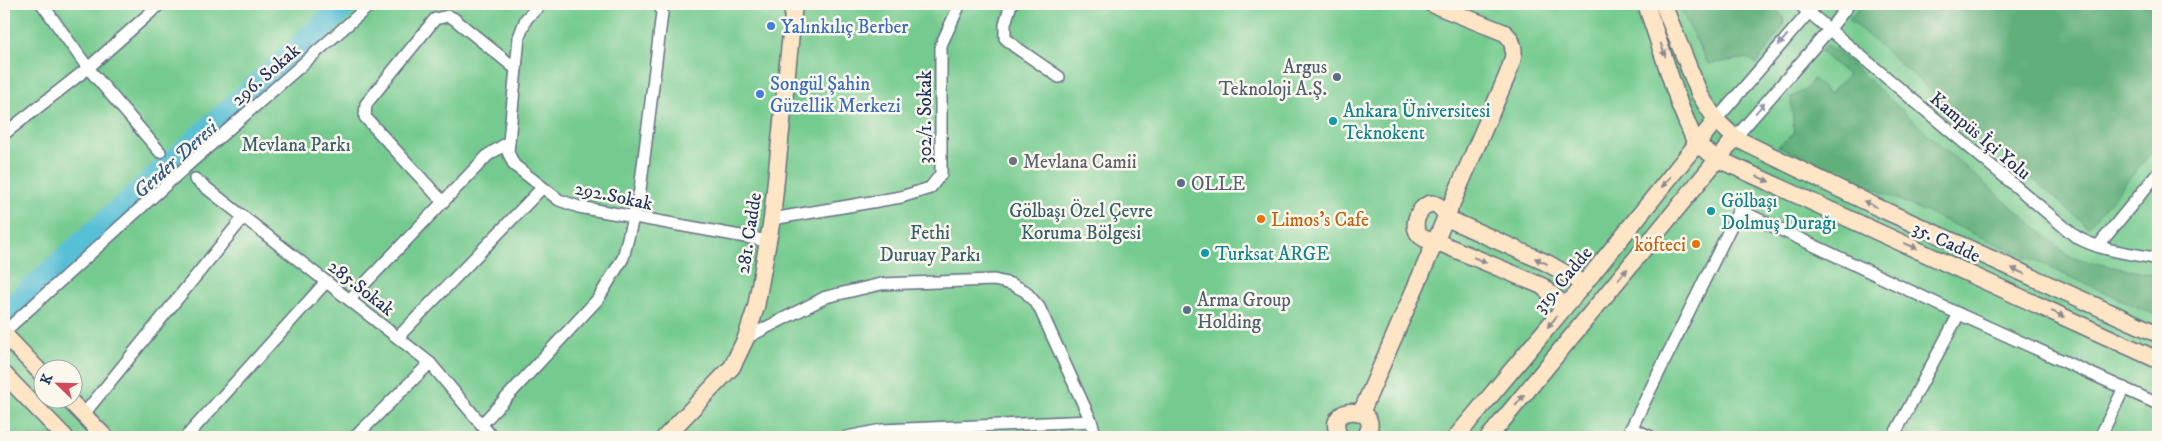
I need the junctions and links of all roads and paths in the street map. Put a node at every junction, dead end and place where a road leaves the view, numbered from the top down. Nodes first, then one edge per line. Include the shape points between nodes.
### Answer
1 (42, 4) edge
2 (160, 4) edge
3 (371, 4) edge
4 (541, 4) edge
5 (660, 4) edge
6 (794, 4) edge
7 (960, 4) edge
8 (1432, 4) edge
9 (1646, 4) edge
10 (1663, 4) edge
11 (1849, 4) edge
12 (1007, 6) edge
13 (1807, 6) edge
14 (1829, 30) junction
15 (88, 68) junction
16 (516, 69) junction
17 (1059, 76) dead end
18 (1716, 120) junction
19 (4, 134) edge
20 (1734, 138) junction
21 (509, 142) junction
22 (1696, 144) junction
23 (160, 152) dead end
24 (1718, 159) junction
25 (2158, 173) edge
26 (195, 179) dead end
27 (542, 188) junction
28 (443, 202) junction
29 (1446, 217) junction
30 (243, 218) junction
31 (633, 218) junction
32 (772, 219) junction
33 (768, 241) junction
34 (1435, 241) junction
35 (2098, 246) junction
36 (2158, 259) edge
37 (327, 281) junction
38 (1584, 284) junction
39 (350, 299) junction
40 (1565, 306) junction
41 (1959, 314) junction
42 (4, 333) edge
43 (2158, 334) edge
44 (398, 337) junction
45 (746, 338) junction
46 (2158, 360) edge
47 (32, 363) edge
48 (430, 363) junction
49 (4, 374) edge
50 (2124, 388) junction
51 (2158, 404) edge
52 (76, 408) edge
53 (1361, 413) junction
54 (83, 416) junction
55 (1090, 421) junction
56 (481, 425) junction
57 (983, 426) junction
58 (1629, 433) edge
59 (64, 437) edge
60 (105, 437) edge
61 (186, 437) edge
62 (355, 437) edge
63 (492, 437) edge
64 (665, 437) edge
65 (847, 437) edge
66 (976, 437) edge
67 (1096, 437) edge
68 (1340, 437) edge
69 (1365, 437) edge
70 (1456, 437) edge
71 (1489, 437) edge
72 (1651, 437) edge
73 (1894, 437) edge
74 (2100, 437) edge

1 - 15 street
2 - 15 street
3 - 42 street, 296. Sokak
4 - 16 street, 292.Sokak via 526,19 519,37
5 - 31 street via 662,13 642,180
6 - 32 street, 281. Cadde
7 - 32 street, 302/1. Sokak via 941,44 941,174 930,188 900,197
8 - 29 street via 1505,33 1513,40 1515,50 1507,76
9 -> 22 street
10 - 18 street, 35. Cadde via 1700,95
11 - 14 street
12 - 17 street via 1006,38
13 - 14 street, Kampüs İçi Yolu
13 -> 18 street
20 -> 14 street
14 - 35 street, Kampüs İçi Yolu via 2062,226 2085,242
15 - 19 street
15 - 23 street
16 - 21 street, 292.Sokak
16 - 28 street via 454,18 441,16 435,19 366,104 365,118
18 - 20 street, 35. Cadde
18 - 22 street, 319. Cadde
20 - 24 street
43 -> 20 street, 35. Cadde via 1878,208
21 - 27 street, 292.Sokak via 508,152 514,165
21 - 28 street via 488,155
22 - 24 street, 35. Cadde
22 -> 38 street, 319. Cadde
24 -> 46 street, 35. Cadde
71 -> 24 street
25 - 35 street
26 - 30 street, 285.Sokak
27 - 31 street, 292.Sokak via 559,200 579,207
27 - 44 street
28 - 39 street
29 - 34 street
29 - 34 street via 1442,209 1430,203 1418,213 1415,224 1418,234 1428,241
38 -> 29 street via 1547,263
30 - 37 street, 285.Sokak
30 - 54 street
31 - 33 street, 292.Sokak
31 - 56 street via 623,258 598,299
32 - 33 street, 281. Cadde
33 - 45 street, 281. Cadde via 756,307
34 -> 40 street via 1542,286
34 - 53 street
35 - 36 street, Kampüs İçi Yolu
37 - 39 street, 285.Sokak
37 - 61 street
38 - 40 street, 319. Cadde
39 - 44 street, 285.Sokak
40 -> 70 street, 319. Cadde
41 - 50 street
41 - 58 street via 1739,210
41 - 73 street
42 - 47 street
44 - 48 street, 285.Sokak
45 - 55 street via 826,297 881,284 990,280 1011,284 1025,291 1039,307
45 - 64 street, 281. Cadde via 732,367
48 - 56 street, 285.Sokak
48 - 62 street
49 - 59 street
50 - 51 street
50 - 74 street
52 - 54 street
53 - 68 street via 1350,411 1341,416 1337,426
53 - 69 street via 1369,426
54 - 60 street
55 - 57 street
55 - 67 street
56 - 63 street, 285.Sokak
57 - 65 street via 882,430
57 - 66 street
58 - 72 street

